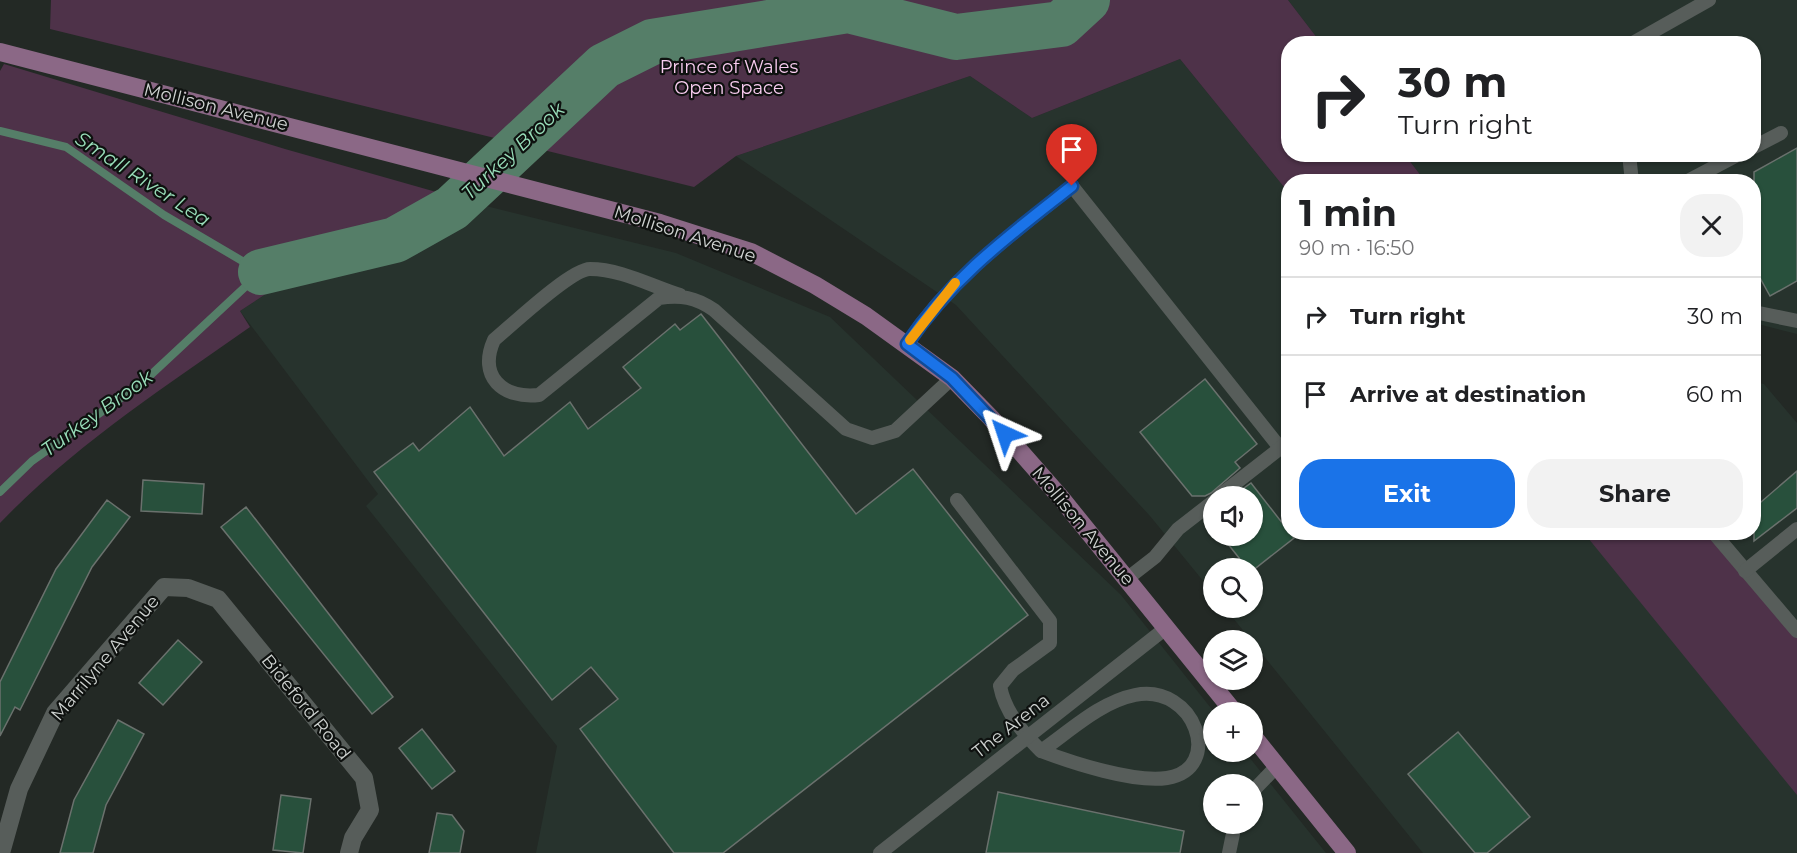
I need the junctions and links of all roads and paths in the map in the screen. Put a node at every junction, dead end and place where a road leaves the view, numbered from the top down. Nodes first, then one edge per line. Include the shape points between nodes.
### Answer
1 (1708, 0) edge
2 (1645, 36) edge
3 (0, 52) edge
4 (1781, 133) dead end
5 (1761, 143) edge
6 (1724, 162) edge
7 (1701, 174) edge
8 (680, 295) junction
9 (1761, 313) edge
10 (1797, 321) edge
11 (907, 344) junction
12 (952, 378) junction
13 (1281, 441) edge
14 (1281, 449) edge
15 (1232, 486) edge
16 (957, 500) dead end
17 (1203, 510) edge
18 (1797, 529) edge
19 (1720, 540) edge
20 (1745, 571) junction
21 (1128, 578) junction
22 (188, 588) joint
23 (1166, 628) junction
24 (1797, 631) edge
25 (1226, 702) edge
26 (1026, 737) junction
27 (1263, 749) edge
28 (1041, 752) junction
29 (1277, 766) junction
30 (1263, 781) edge
31 (1233, 834) edge
32 (1, 853) edge
33 (349, 853) edge
34 (880, 853) edge
35 (1229, 853) edge
36 (1347, 853) edge

1 - 2 lane
3 - 11 main road, Mollison Avenue via 434,163 750,252 815,285
4 - 5 lane
6 - 7 lane
8 - 8 lane via 659,298 539,395 522,397 494,381 488,353 494,340 571,276 587,269 606,270
8 - 12 lane via 700,300 714,310 846,429 872,438 895,431
9 - 10 lane
11 - 12 main road, Mollison Avenue
11 - 13 lane via 966,271 1072,186
12 - 21 main road, Mollison Avenue
14 - 15 lane
16 - 26 lane via 1050,621 1050,643 1013,670 1000,687 1003,702
17 - 21 lane via 1178,529 1155,558
18 - 20 lane
19 - 20 lane
20 - 24 lane
21 - 23 main road, Mollison Avenue
22 - 32 street, Marrilyne Avenue via 164,587 54,713 19,789
22 - 33 street, Bideford Road via 218,599 364,778 370,810
23 - 25 main road, Mollison Avenue
23 - 26 lane, The Arena
26 - 28 lane
26 - 34 lane, The Arena
27 - 29 main road
28 - 28 lane via 1113,701 1137,695 1152,694 1172,701 1189,713 1196,725 1198,744 1193,763 1167,778 1145,778 1088,767
29 - 30 lane
29 - 36 main road
31 - 35 lane

